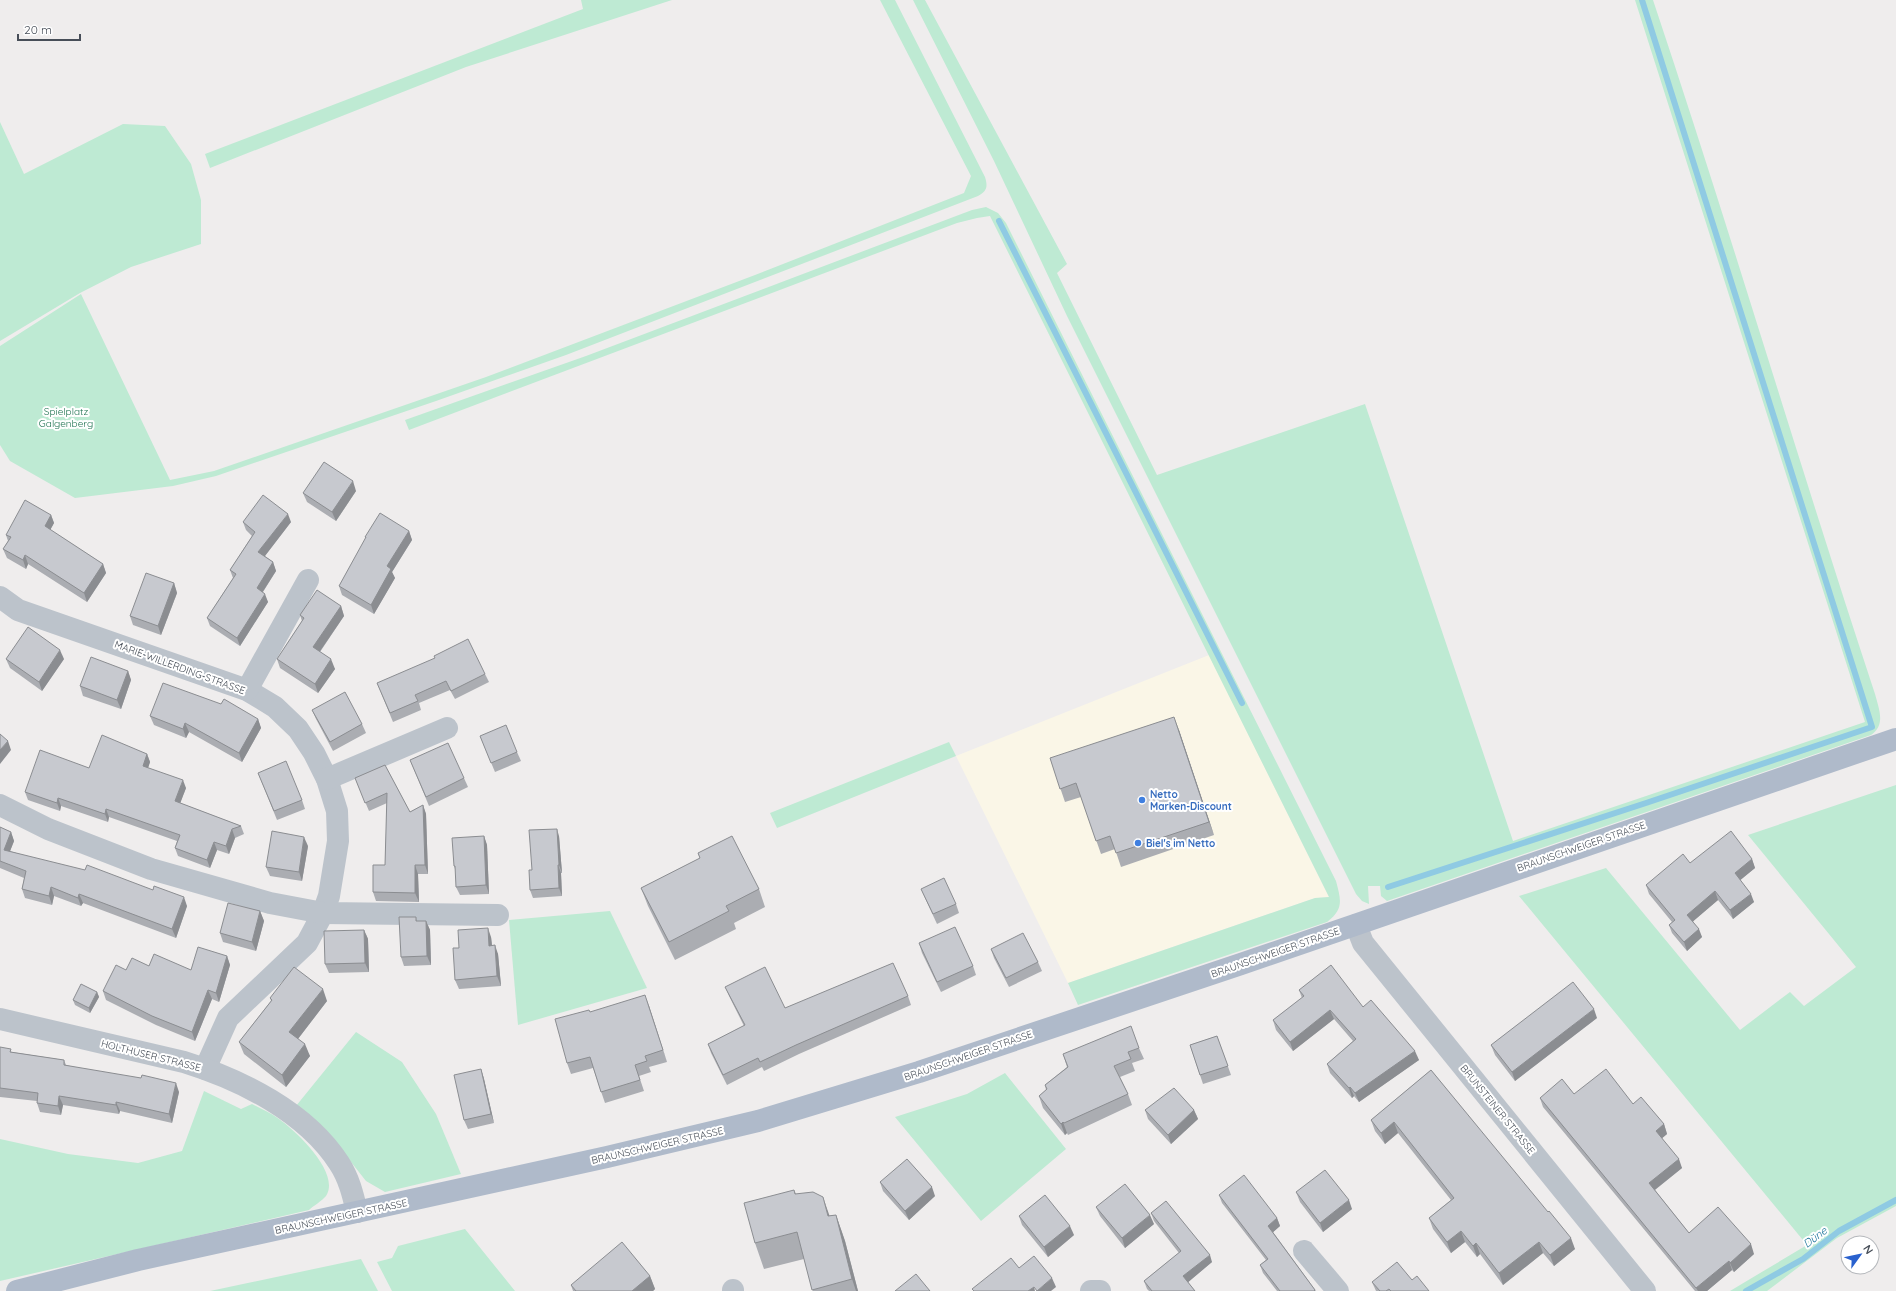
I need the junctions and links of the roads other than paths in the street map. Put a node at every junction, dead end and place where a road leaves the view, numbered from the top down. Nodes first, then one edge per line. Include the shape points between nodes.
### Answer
1 (308, 580) dead end
2 (0, 597) edge
3 (247, 690) junction
4 (447, 728) dead end
5 (1896, 739) edge
6 (327, 779) junction
7 (0, 805) edge
8 (323, 913) junction
9 (498, 915) dead end
10 (1356, 925) junction
11 (0, 1019) edge
12 (205, 1068) junction
13 (357, 1212) junction
14 (1304, 1251) dead end
15 (17, 1291) edge
16 (1091, 1291) edge
17 (1100, 1291) edge
18 (1338, 1291) edge
19 (1645, 1291) edge

1 - 3 street
2 - 3 street, MARIE-WILLERDING-STRASSE via 18,610
3 - 6 street, MARIE-WILLERDING-STRASSE via 275,707 298,729
4 - 6 street
5 - 10 main road, BRAUNSCHWEIGER STRASSE
6 - 8 street, MARIE-WILLERDING-STRASSE via 338,811 338,842 329,896
7 - 8 street via 48,829 151,869 270,902
8 - 9 street
8 - 12 street, MARIE-WILLERDING-STRASSE via 307,943 228,1018
10 - 13 main road, BRAUNSCHWEIGER STRASSE via 919,1072 758,1121
10 - 19 street, BRUNSTEINER STRASSE via 1363,942
11 - 12 street, HOLTHUSER STRASSE
12 - 13 street, HOLTHUSER STRASSE via 265,1097 298,1119 325,1144 340,1164 352,1187
13 - 15 main road, BRAUNSCHWEIGER STRASSE via 138,1260
14 - 18 street
16 - 17 street

